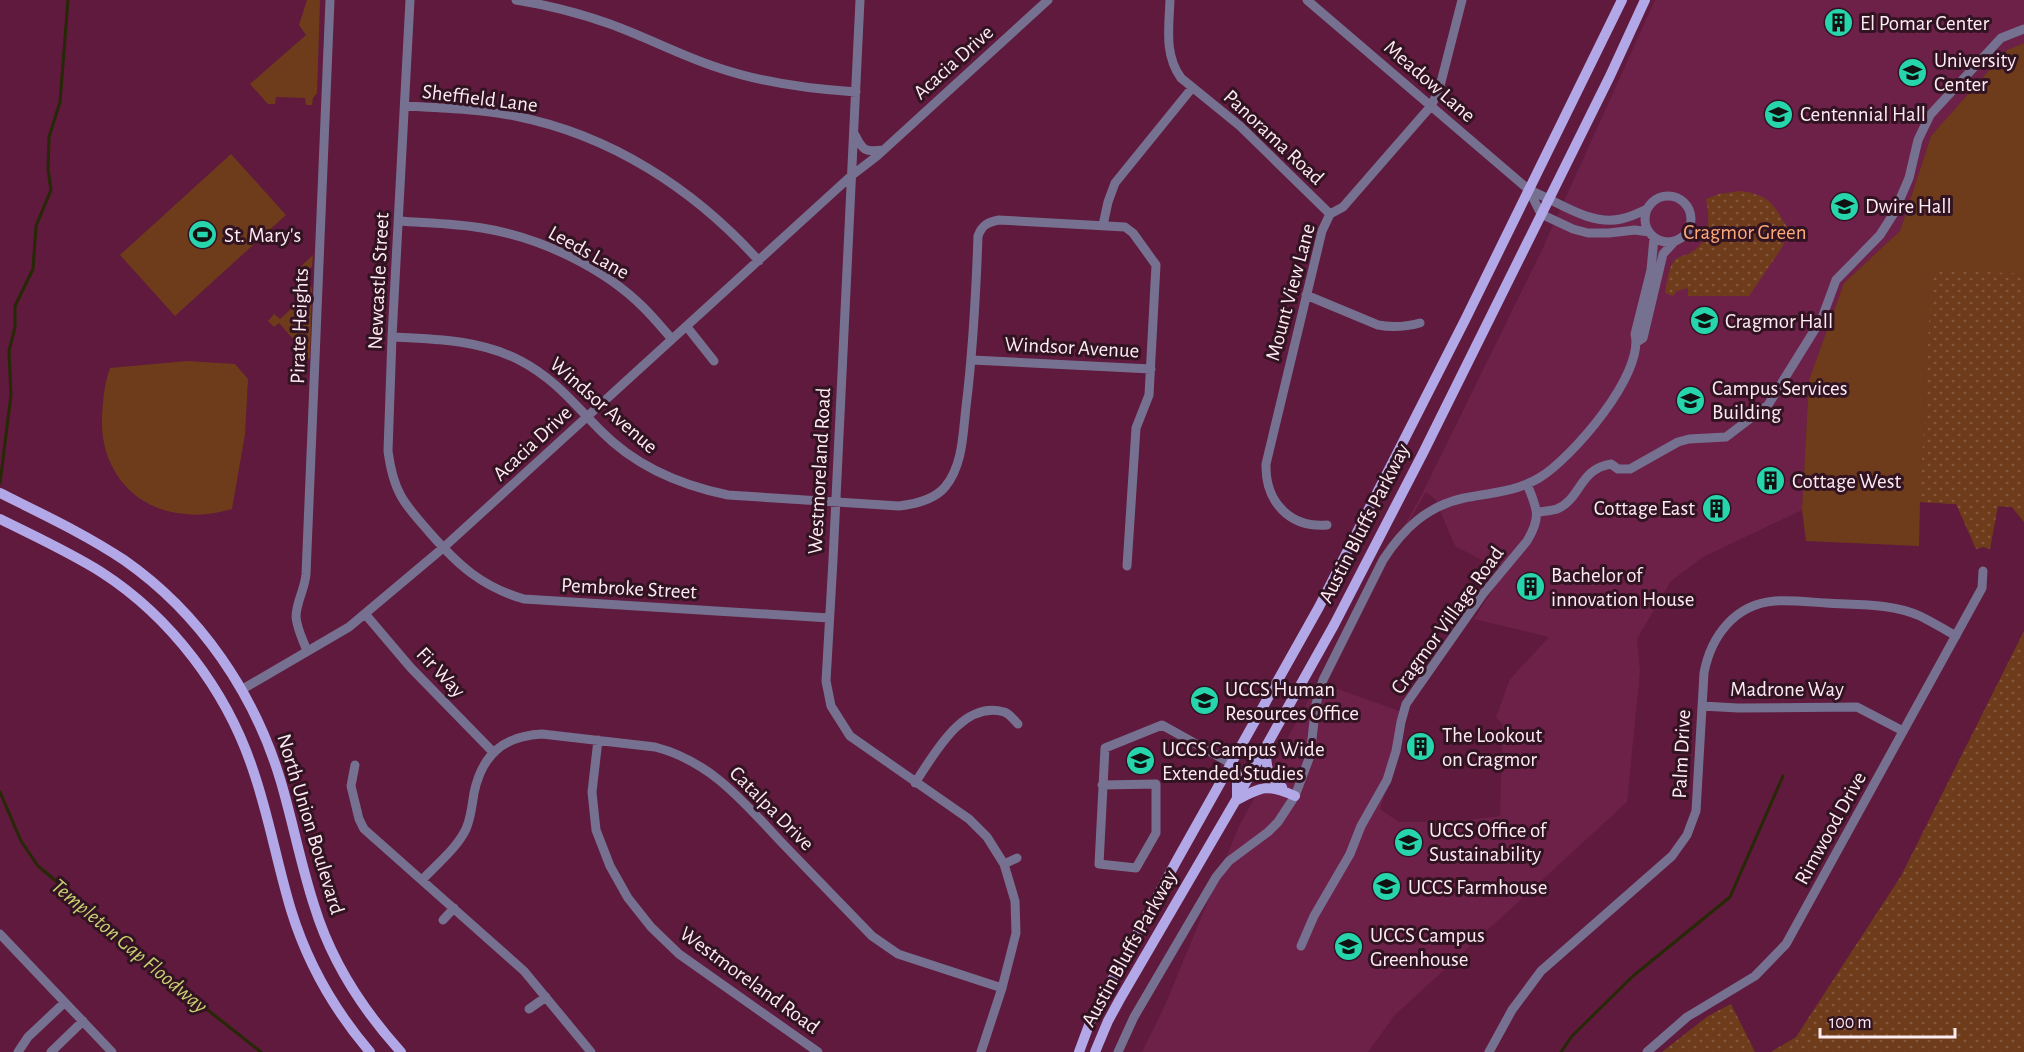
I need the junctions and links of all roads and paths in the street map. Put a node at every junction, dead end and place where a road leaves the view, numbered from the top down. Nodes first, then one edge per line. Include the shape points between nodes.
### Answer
1 (330, 0) edge
2 (410, 0) edge
3 (516, 0) edge
4 (860, 0) edge
5 (1048, 0) edge
6 (1170, 0) edge
7 (1307, 0) edge
8 (1462, 0) edge
9 (1622, 0) edge
10 (1645, 0) edge
11 (2024, 30) edge
12 (1192, 88) junction
13 (856, 92) junction
14 (405, 106) junction
15 (1431, 106) junction
16 (854, 134) junction
17 (883, 150) junction
18 (851, 176) junction
19 (1529, 190) junction
20 (1550, 198) junction
21 (1647, 209) junction
22 (1330, 214) junction
23 (1541, 214) junction
24 (399, 221) junction
25 (1103, 225) junction
26 (1651, 235) junction
27 (1674, 242) junction
28 (759, 261) junction
29 (1306, 296) junction
30 (1420, 322) dead end
31 (687, 327) junction
32 (392, 337) junction
33 (672, 339) junction
34 (1637, 342) junction
35 (972, 360) junction
36 (714, 361) dead end
37 (1151, 369) junction
38 (587, 416) junction
39 (1527, 484) junction
40 (0, 494) edge
41 (835, 502) junction
42 (1538, 512) junction
43 (0, 519) edge
44 (1328, 525) dead end
45 (443, 548) junction
46 (1127, 567) dead end
47 (1983, 571) dead end
48 (366, 615) junction
49 (829, 618) junction
50 (1956, 636) junction
51 (307, 651) junction
52 (241, 690) junction
53 (1702, 706) junction
54 (1018, 724) dead end
55 (1903, 731) junction
56 (598, 740) junction
57 (1266, 747) junction
58 (493, 752) junction
59 (1232, 764) junction
60 (355, 765) dead end
61 (915, 783) junction
62 (1102, 785) junction
63 (1295, 796) junction
64 (1236, 800) junction
65 (1017, 858) dead end
66 (1004, 864) junction
67 (423, 879) junction
68 (454, 908) junction
69 (443, 920) dead end
70 (0, 934) edge
71 (1301, 946) dead end
72 (1002, 988) junction
73 (546, 997) junction
74 (64, 1003) junction
75 (529, 1009) dead end
76 (82, 1021) junction
77 (18, 1052) edge
78 (51, 1052) edge
79 (112, 1052) edge
80 (370, 1052) edge
81 (401, 1052) edge
82 (591, 1052) edge
83 (818, 1052) edge
84 (981, 1052) edge
85 (1079, 1052) edge
86 (1095, 1052) edge
87 (1118, 1052) edge
88 (1489, 1052) edge
89 (1647, 1052) edge

1 - 51 street, Pirate Heights via 306,585 296,616
2 - 14 street, Newcastle Street
3 - 13 street via 588,17 687,57 747,76 805,88
4 - 13 street, Westmoreland Road
5 - 17 street, Acacia Drive
6 - 12 street, Panorama Road via 1169,53 1176,71
7 - 15 street, Meadow Lane
8 - 15 street, Mount View Lane via 1439,90
9 - 19 main road, Austin Bluffs Parkway
10 - 20 main road, Austin Bluffs Parkway
11 - 42 street via 2001,38 1930,115 1894,213 1880,235 1836,280 1822,318 1768,405 1726,437 1678,442 1630,469 1618,469 1611,464 1593,470 1560,508
12 - 22 street, Panorama Road via 1240,126
12 - 25 street via 1115,183
13 - 16 street, Westmoreland Road
14 - 24 street, Newcastle Street
14 - 28 street, Sheffield Lane via 515,116 605,145 684,192
15 - 19 street, Meadow Lane
15 - 22 street, Mount View Lane via 1343,207
16 - 17 street via 862,148 870,152
16 - 18 street, Westmoreland Road
17 - 18 street, Acacia Drive
18 - 28 street, Acacia Drive
18 - 41 street, Westmoreland Road
19 - 20 street, Meadow Lane
19 - 23 street, Meadow Lane
19 - 59 main road, Austin Bluffs Parkway via 1319,608
20 - 21 street, Meadow Lane via 1599,220 1619,220
20 - 23 main road, Austin Bluffs Parkway
21 - 26 street via 1645,221
21 - 27 street via 1663,196 1684,202 1691,213 1691,225 1685,236
22 - 29 street, Mount View Lane
23 - 26 street via 1588,233 1635,230
23 - 57 main road, Austin Bluffs Parkway via 1375,547
24 - 32 street, Newcastle Street
24 - 33 street, Leeds Lane via 480,227 549,247 589,267 631,296
25 - 35 street via 999,220 982,227 978,236
25 - 37 street via 1125,227 1133,233 1156,265
26 - 27 street
26 - 34 street via 1652,270 1635,334
27 - 34 street via 1664,254 1643,338
28 - 31 street, Acacia Drive
29 - 30 street via 1378,325 1403,327
29 - 44 street, Mount View Lane via 1266,477 1273,497 1286,514 1304,524
31 - 33 street, Acacia Drive
31 - 36 street
32 - 38 street, Windsor Avenue via 448,340 504,354 554,382
32 - 45 street, Newcastle Street via 390,466 401,496
33 - 38 street, Acacia Drive
34 - 39 street via 1624,380 1605,412 1565,457
35 - 37 street, Windsor Avenue
35 - 41 street, Windsor Avenue via 962,444 945,487 935,495 899,506
37 - 46 street via 1149,395 1136,428
38 - 41 street, Windsor Avenue via 629,456 680,483 728,495
38 - 45 street, Acacia Drive
39 - 42 street
39 - 63 street via 1441,506 1418,518 1394,544 1323,680 1310,756
40 - 52 main road, North Union Boulevard via 126,562 169,597 216,651
41 - 49 street, Westmoreland Road
42 - 71 street, Cragmor Village Road via 1527,541 1445,645 1406,704 1396,751 1382,788
43 - 80 main road, North Union Boulevard via 101,572 171,632 212,684 253,769 291,911 314,967
45 - 48 street, Acacia Drive
45 - 49 street, Pembroke Street via 480,580 524,599
47 - 50 street, Rimwood Drive via 1982,588
48 - 51 street, Acacia Drive
48 - 58 street, Fir Way via 411,668
49 - 61 street, Westmoreland Road via 826,681 836,717 850,736
50 - 53 street, Palm Drive via 1919,616 1885,606 1767,602 1742,612 1717,636 1707,660
50 - 55 street, Rimwood Drive
51 - 52 street, Acacia Drive
52 - 81 main road, North Union Boulevard via 270,751 314,907 329,945 358,999
53 - 55 street, Madrone Way via 1857,707
53 - 88 street, Palm Drive via 1696,811 1681,846 1541,971 1512,1010
54 - 61 street via 1005,712 987,711 957,724
55 - 89 street, Rimwood Drive via 1786,944 1755,976 1687,1017
56 - 58 street, Catalpa Drive via 529,735 505,743
56 - 72 street, Catalpa Drive via 673,751 706,769 725,783 885,946 898,954
56 - 83 street, Westmoreland Road via 592,792 596,830 610,866 633,905 679,954
57 - 63 main road via 1269,775
57 - 64 main road, Austin Bluffs Parkway
58 - 67 street via 478,778 466,830
59 - 62 street via 1162,725 1105,748
59 - 64 main road via 1237,774
59 - 85 main road, Austin Bluffs Parkway via 1092,1017
60 - 67 street via 351,786 364,829
61 - 66 street, Westmoreland Road via 978,827
62 - 62 street via 1099,864 1136,868 1156,833 1156,784
63 - 64 main road via 1264,787
63 - 87 street via 1268,832 1229,861 1216,877 1134,1017
64 - 86 main road, Austin Bluffs Parkway via 1120,999
65 - 66 street
66 - 72 street, Westmoreland Road via 1017,917 1014,946
67 - 68 street
68 - 69 street
68 - 73 street
70 - 74 street
72 - 84 street, Westmoreland Road
73 - 75 street
73 - 82 street
74 - 76 street
74 - 77 street
76 - 78 street
76 - 79 street

